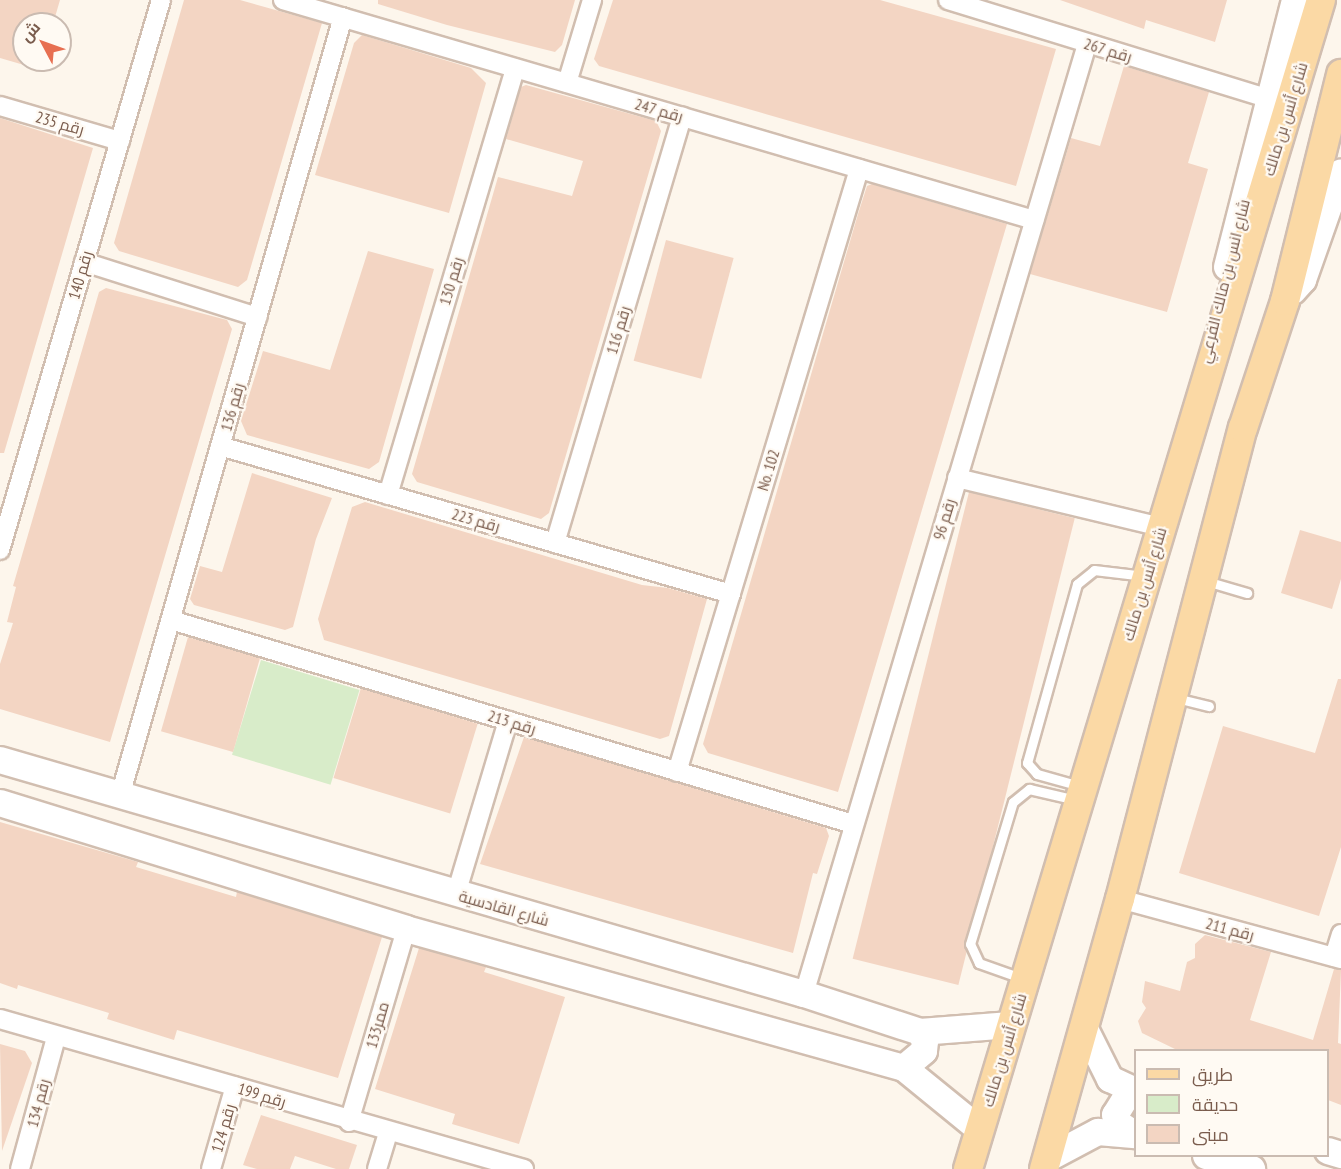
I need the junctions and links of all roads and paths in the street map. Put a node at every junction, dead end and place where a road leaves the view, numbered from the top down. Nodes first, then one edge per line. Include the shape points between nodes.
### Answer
1 (161, 0) edge
2 (283, 0) edge
3 (592, 0) edge
4 (948, 0) edge
5 (1295, 0) edge
6 (1321, 0) edge
7 (998, 7) edge
8 (343, 17) junction
9 (1087, 44) junction
10 (515, 68) junction
11 (1341, 74) edge
12 (567, 83) junction
13 (1269, 99) junction
14 (0, 106) edge
15 (682, 117) junction
16 (120, 141) junction
17 (859, 169) junction
18 (1341, 172) edge
19 (1034, 220) junction
20 (84, 262) junction
21 (1285, 301) junction
22 (257, 317) junction
23 (220, 446) junction
24 (957, 478) junction
25 (388, 495) junction
26 (1161, 527) junction
27 (555, 543) junction
28 (0, 550) edge
29 (1147, 576) junction
30 (1202, 580) junction
31 (1247, 593) dead end
32 (731, 594) junction
33 (171, 620) junction
34 (1174, 697) junction
35 (1209, 706) dead end
36 (508, 721) junction
37 (0, 760) edge
38 (677, 772) junction
39 (1080, 794) junction
40 (120, 796) junction
41 (0, 803) edge
42 (853, 825) junction
43 (456, 894) junction
44 (1120, 899) junction
45 (406, 929) junction
46 (1341, 934) edge
47 (1338, 958) edge
48 (1025, 979) junction
49 (804, 994) junction
50 (0, 1019) edge
51 (1011, 1025) junction
52 (1085, 1029) junction
53 (920, 1032) junction
54 (56, 1037) junction
55 (904, 1068) junction
56 (235, 1086) junction
57 (1134, 1090) edge
58 (1134, 1096) edge
59 (349, 1122) junction
60 (980, 1130) junction
61 (388, 1132) junction
62 (1134, 1134) edge
63 (1134, 1135) edge
64 (1212, 1157) edge
65 (1045, 1164) edge
66 (20, 1169) edge
67 (211, 1169) edge
68 (377, 1169) edge
69 (524, 1169) edge
70 (968, 1169) edge
71 (1251, 1169) edge

1 - 16 street, رقم 140
2 - 8 street, رقم 247
3 - 12 street
4 - 7 street, رقم 267
5 - 13 street, شارع انس بن مالك الفرعي
6 - 26 main road, شارع أنس بن مالك
7 - 9 street, رقم 267
8 - 10 street, رقم 247
8 - 22 street, رقم 136
9 - 13 street, رقم 267
9 - 19 street, رقم 96
10 - 12 street, رقم 247
10 - 25 street, رقم 130
11 - 21 main road
12 - 15 street, رقم 247
13 - 26 street, شارع انس بن مالك الفرعي
14 - 16 street, رقم 235
15 - 17 street, رقم 247
15 - 27 street, رقم 116
16 - 20 street, رقم 140
17 - 19 street, رقم 247
17 - 32 street, No. 102
18 - 21 street via 1303,280
19 - 24 street, رقم 96
20 - 22 street
20 - 28 street, رقم 140
21 - 30 main road via 1244,428
22 - 23 street, رقم 136
23 - 25 street, رقم 223
23 - 33 street, رقم 136
24 - 26 street
24 - 42 street, رقم 96
25 - 27 street, رقم 223
26 - 29 main road, شارع أنس بن مالك
27 - 32 street, رقم 223
29 - 39 main road, شارع أنس بن مالك
29 - 39 lane via 1094,570 1077,584 1027,763 1037,774
30 - 31 lane
30 - 34 main road
32 - 38 street, No. 102
33 - 36 street, رقم 213
33 - 40 street, رقم 136
34 - 35 lane
34 - 44 main road
36 - 38 street, رقم 213
36 - 43 street
37 - 40 street, شارع القادسية
38 - 42 street, رقم 213
39 - 48 main road, شارع أنس بن مالك
39 - 48 lane via 1029,789 1013,802 970,944 980,963
40 - 43 street, شارع القادسية
41 - 45 street
42 - 49 street, رقم 96
43 - 49 street, شارع القادسية
44 - 47 street, رقم 211
44 - 52 main road
45 - 55 street
45 - 59 street, ممر133
46 - 47 street
48 - 51 main road, شارع أنس بن مالك
49 - 53 street, شارع القادسية
50 - 54 street, رقم 199
51 - 53 street, شارع القادسية
51 - 60 main road, شارع أنس بن مالك
52 - 57 street via 1110,1079
52 - 65 main road
53 - 55 street via 925,1041 924,1051
54 - 56 street, رقم 199
54 - 66 street, رقم 134
55 - 60 street
56 - 59 street, رقم 199
56 - 67 street, رقم 124
58 - 62 street via 1127,1096 1115,1115 1119,1124
59 - 61 street, رقم 199
60 - 70 main road, شارع أنس بن مالك
61 - 68 street
61 - 69 street, رقم 199
63 - 65 street via 1098,1131
64 - 71 street

